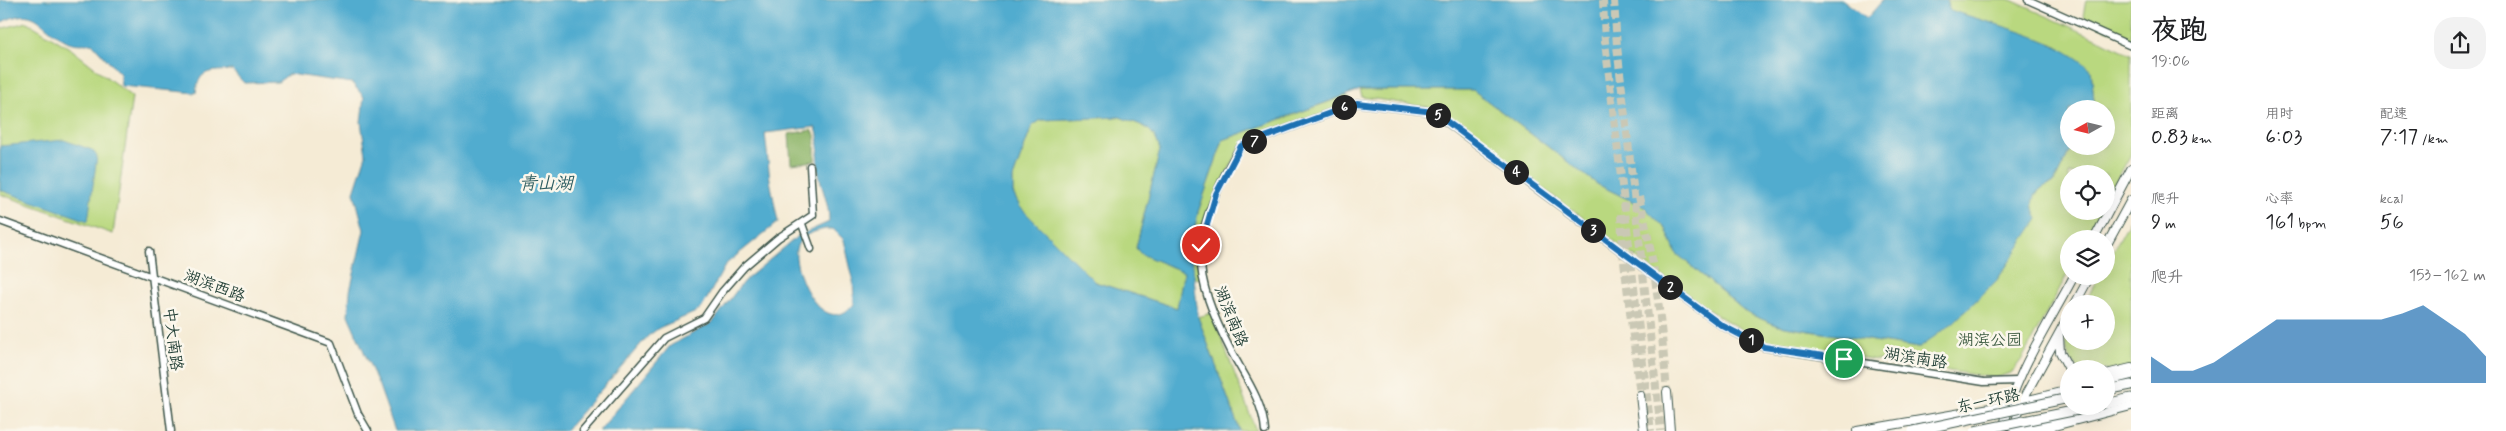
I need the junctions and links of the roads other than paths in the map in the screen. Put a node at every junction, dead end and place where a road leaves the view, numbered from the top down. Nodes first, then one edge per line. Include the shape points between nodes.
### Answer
1 (2028, 0) edge
2 (2131, 46) edge
3 (810, 166) dead end
4 (2131, 169) edge
5 (2131, 200) edge
6 (0, 221) edge
7 (803, 226) junction
8 (2099, 230) edge
9 (2115, 230) edge
10 (812, 249) dead end
11 (149, 251) dead end
12 (152, 276) junction
13 (2069, 285) edge
14 (2059, 333) joint
15 (2064, 360) edge
16 (2131, 368) edge
17 (2115, 372) edge
18 (2131, 374) edge
19 (2115, 378) edge
20 (2018, 381) junction
21 (2131, 385) edge
22 (2115, 388) edge
23 (1667, 392) tunnel mouth
24 (2060, 392) edge
25 (1640, 395) tunnel mouth
26 (2131, 398) edge
27 (2060, 400) edge
28 (2022, 401) junction
29 (2115, 402) edge
30 (2008, 405) junction
31 (2131, 406) edge
32 (2060, 414) edge
33 (2070, 415) edge
34 (172, 431) edge
35 (368, 431) edge
36 (583, 431) edge
37 (1266, 431) edge
38 (1644, 431) edge
39 (1670, 431) edge
40 (1857, 431) edge
41 (1913, 431) edge
42 (1975, 431) edge
43 (2003, 431) edge
44 (2013, 431) edge
45 (2019, 431) edge
46 (2035, 431) edge

1 - 2 street
3 - 7 street via 813,214
4 - 8 main road
5 - 9 main road
6 - 12 street, 湖滨西路
7 - 10 street
7 - 36 street via 778,238 744,267 704,318 664,338
11 - 12 street, 中大南路
12 - 34 street, 中大南路
12 - 35 street, 湖滨西路 via 330,343
13 - 20 main road
14 - 15 main road via 2060,352
14 - 28 main road
16 - 17 main road
18 - 19 main road
20 - 30 main road
20 - 37 street, 湖滨南路 via 1984,382 1764,347 1721,325 1434,112 1357,103 1241,146 1216,194 1201,245 1206,293 1230,349 1258,400
21 - 22 highway
23 - 39 main road
24 - 28 main road
25 - 38 main road
26 - 29 highway
27 - 41 highway, 东一环路, bridge
28 - 30 main road
28 - 44 main road
30 - 40 main road
30 - 43 main road
31 - 46 main road
32 - 42 highway, 东一环路, bridge
33 - 45 main road, bridge

